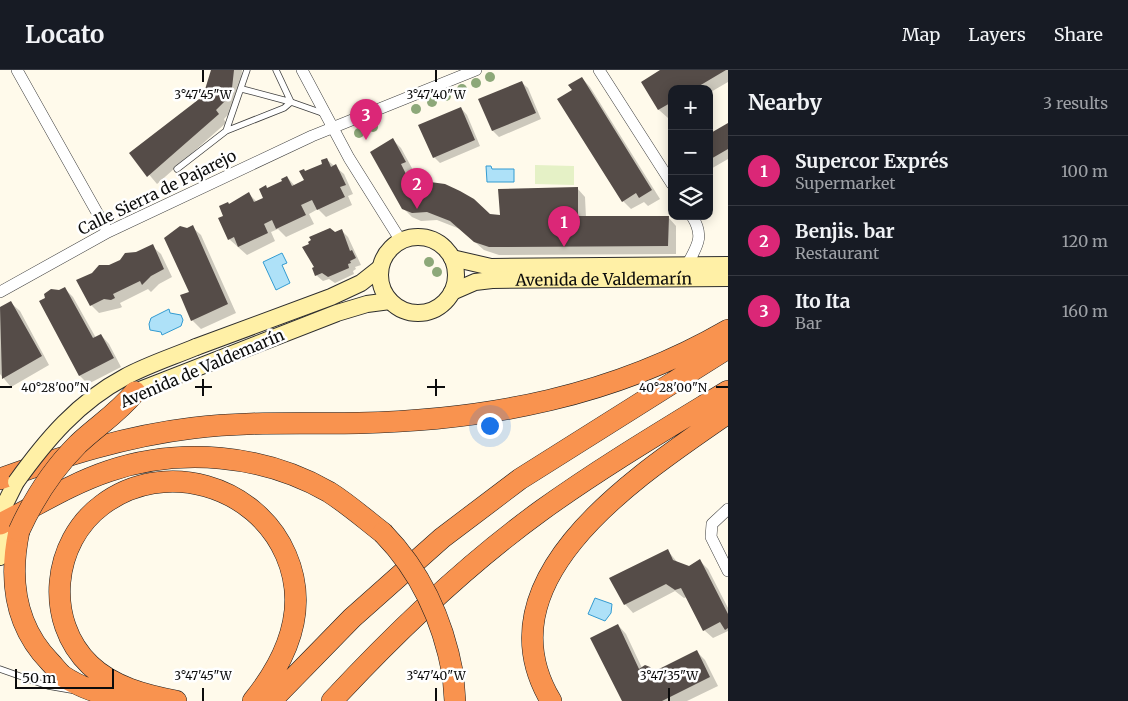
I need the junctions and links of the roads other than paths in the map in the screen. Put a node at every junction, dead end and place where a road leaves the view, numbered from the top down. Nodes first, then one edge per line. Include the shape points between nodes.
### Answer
1 (17, 70) edge
2 (247, 70) edge
3 (276, 70) edge
4 (302, 70) edge
5 (476, 70) edge
6 (600, 70) edge
7 (242, 89) junction
8 (291, 102) junction
9 (325, 114) junction
10 (332, 127) junction
11 (226, 131) junction
12 (177, 170) dead end
13 (668, 178) edge
14 (694, 220) edge
15 (108, 232) junction
16 (401, 241) junction
17 (452, 258) junction
18 (687, 265) junction
19 (728, 265) edge
20 (380, 268) junction
21 (728, 278) edge
22 (0, 292) edge
23 (452, 292) junction
24 (390, 301) junction
25 (728, 330) edge
26 (728, 348) edge
27 (728, 391) edge
28 (135, 392) joint
29 (728, 413) edge
30 (0, 479) edge
31 (728, 509) edge
32 (0, 514) edge
33 (9, 528) edge
34 (0, 557) edge
35 (728, 571) edge
36 (0, 669) edge
37 (334, 699) edge
38 (126, 701) edge
39 (176, 701) edge
40 (253, 701) edge
41 (271, 701) edge
42 (455, 701) edge
43 (551, 701) edge

1 - 15 street
2 - 7 lane
3 - 8 lane
4 - 9 street
5 - 10 street, Calle Sierra de Pajarejo
6 - 13 street
7 - 8 lane
7 - 11 lane
8 - 9 lane
8 - 11 lane via 284,108
9 - 10 street
10 - 15 street, Calle Sierra de Pajarejo
10 - 16 street
11 - 12 lane
14 - 18 street via 700,231
15 - 22 street, Calle Sierra de Pajarejo
16 - 17 main road via 412,237 430,239 445,248
16 - 20 main road via 385,255
17 - 18 main road, Avenida de Valdemarín via 491,267
17 - 23 main road via 456,275
18 - 19 main road, Avenida de Valdemarín
20 - 24 main road via 381,286
20 - 32 main road, Avenida de Valdemarín, bridge via 361,283 331,297 125,376 92,398 46,440 16,482
21 - 23 main road, Avenida de Valdemarín via 492,280 475,282
23 - 24 main road via 437,308 423,313 409,312
24 - 28 main road, Avenida de Valdemarín via 337,313
25 - 30 highway via 665,363 573,396 536,405 432,419 264,422 194,428 95,446
26 - 41 highway via 520,479 450,532 352,618
27 - 37 highway via 542,510 464,572
28 - 33 highway, bridge via 120,410 62,462
29 - 43 highway via 644,472 608,503 579,533 556,566 544,586 532,622 532,652 540,683
31 - 35 street via 712,524 711,537
33 - 34 main road
33 - 38 highway via 15,552 15,588 24,627 34,643 63,675 94,692
33 - 42 highway, bridge via 66,489 108,471 150,460 206,457 259,465 306,481 348,505 383,533 412,568 442,626
36 - 38 lane via 48,686
39 - 40 highway via 128,689 90,665 72,640 59,594 63,562 76,533 102,505 115,497 158,483 195,482 227,492 262,519 281,544 295,587 293,626 284,655

